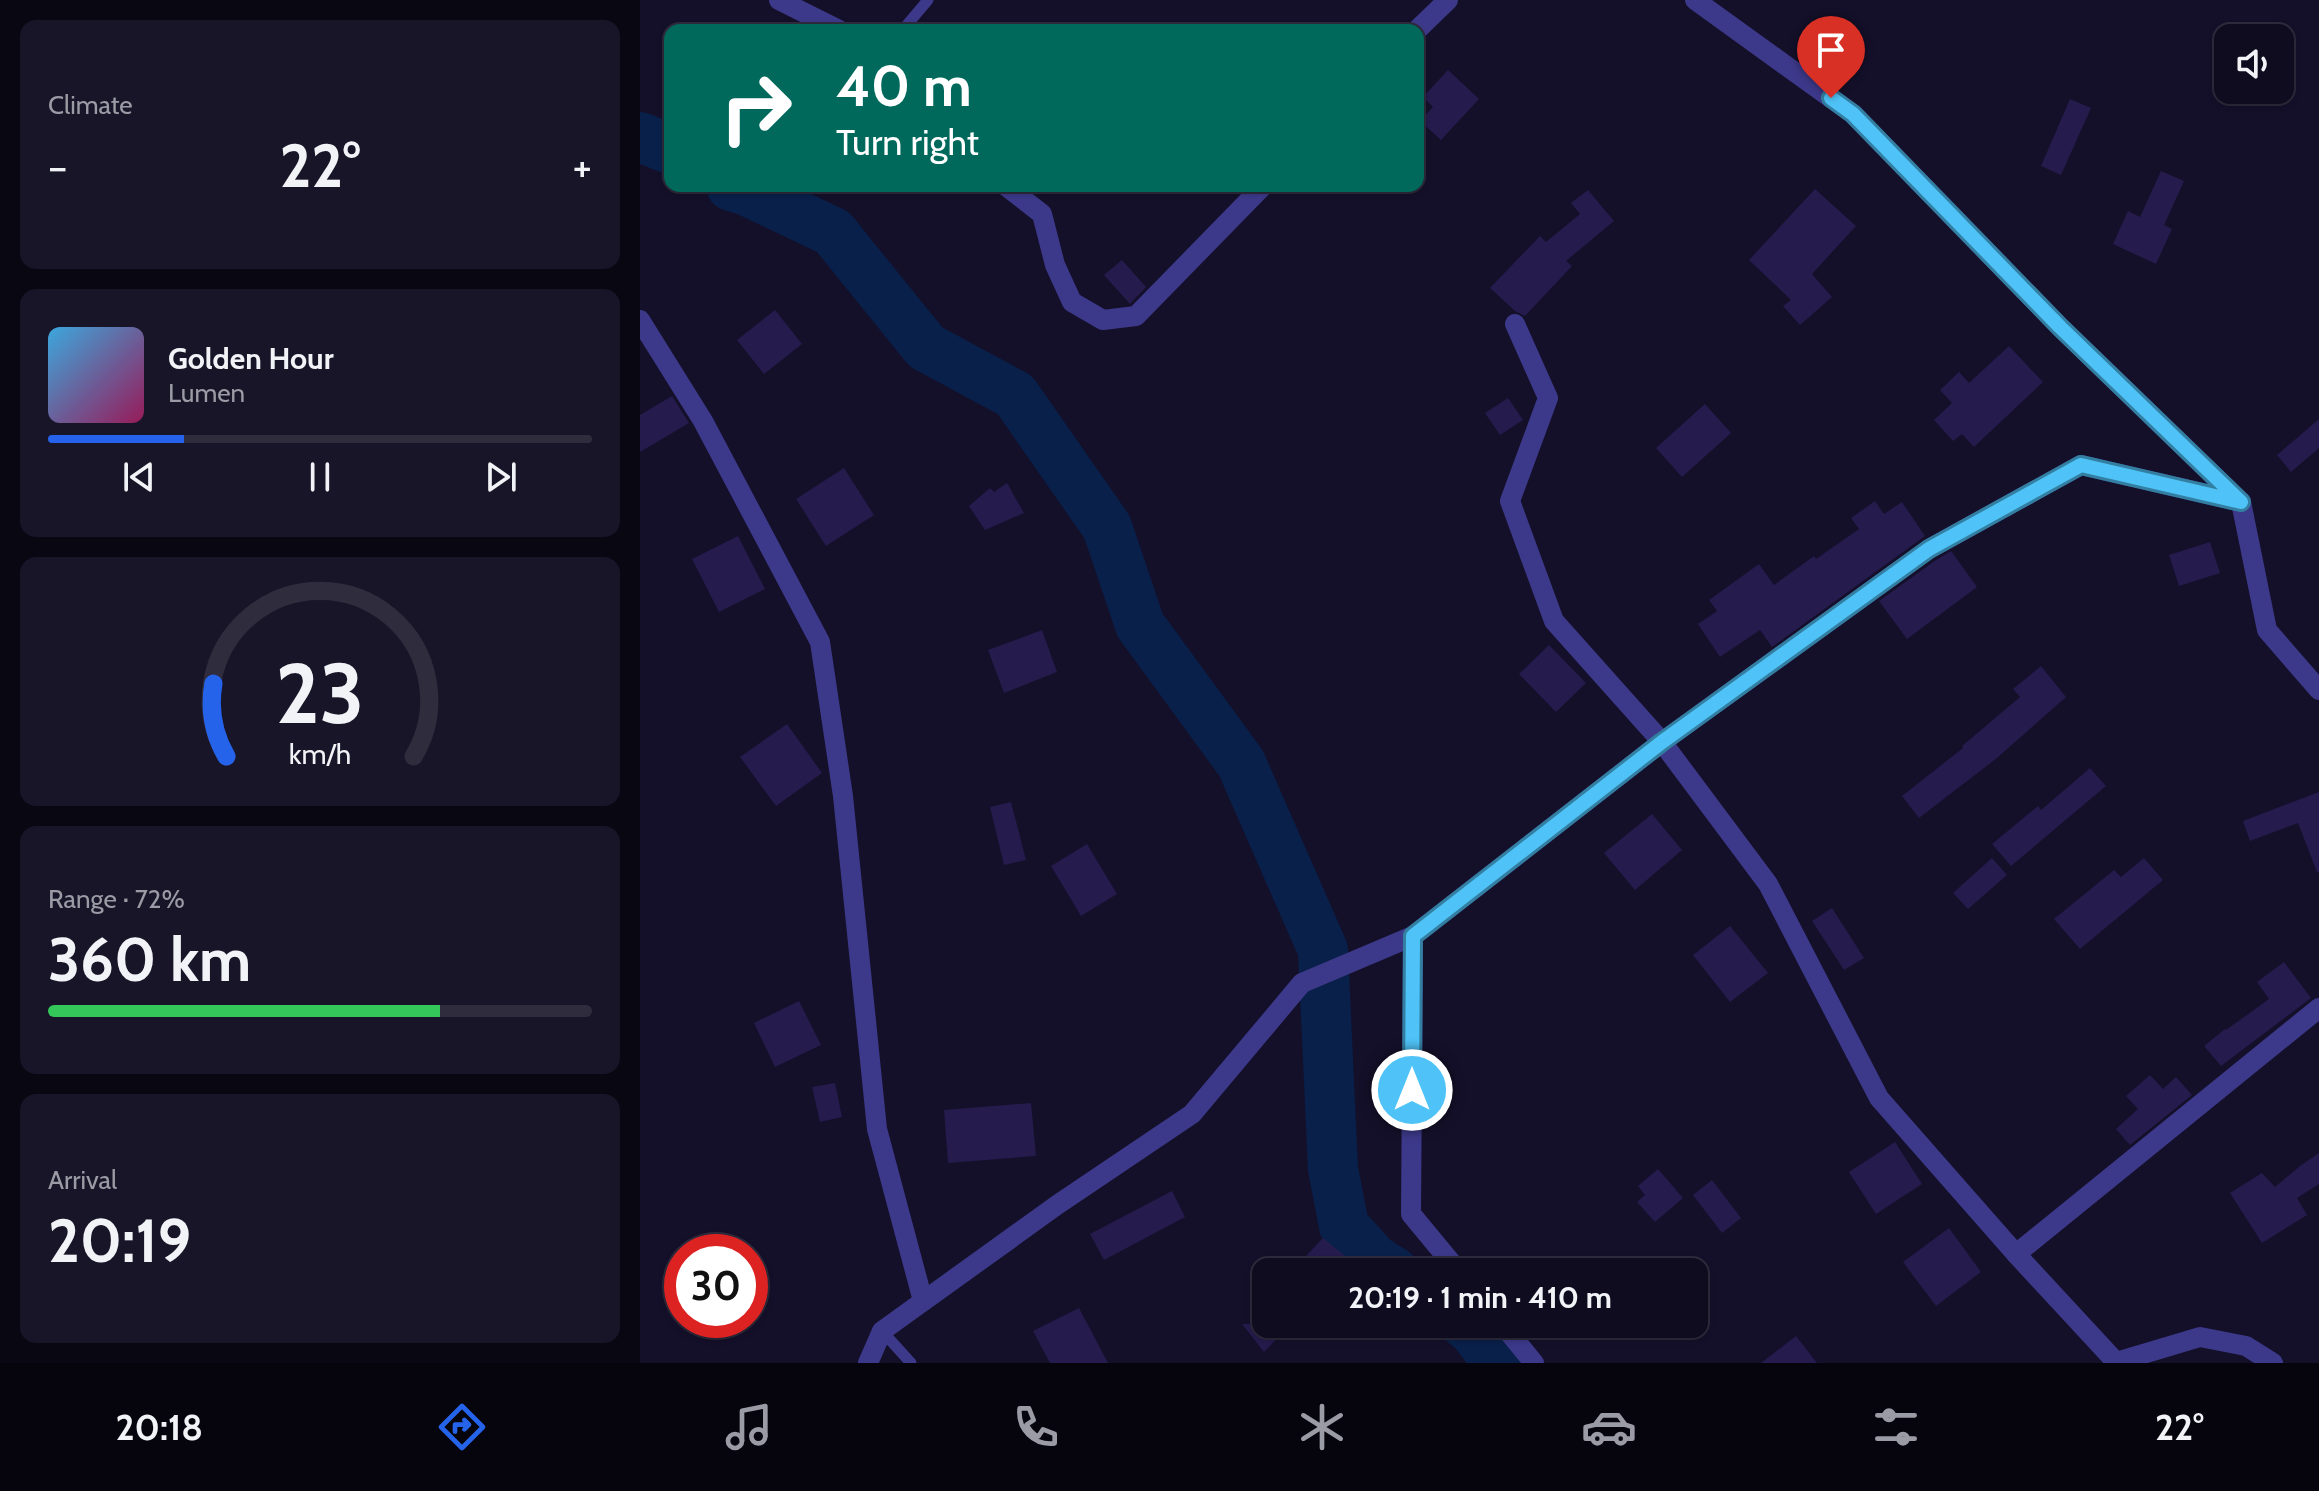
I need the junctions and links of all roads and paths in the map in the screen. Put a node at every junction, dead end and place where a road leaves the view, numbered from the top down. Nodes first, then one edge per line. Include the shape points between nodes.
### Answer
1 (779, 0) edge
2 (928, 0) edge
3 (1448, 0) edge
4 (1695, 0) edge
5 (827, 24) edge
6 (908, 24) edge
7 (1423, 24) edge
8 (1014, 192) edge
9 (1257, 192) edge
10 (640, 320) edge
11 (1515, 324) dead end
12 (2241, 502) junction
13 (2319, 690) edge
14 (1662, 742) junction
15 (1413, 936) junction
16 (2319, 1008) edge
17 (2016, 1254) junction
18 (1447, 1258) edge
19 (923, 1301) junction
20 (882, 1331) junction
21 (1513, 1338) edge
22 (868, 1363) edge
23 (911, 1363) edge
24 (1534, 1363) edge
25 (2273, 1363) edge

1 - 5 street
2 - 6 lane
3 - 7 street
4 - 12 street via 1853,114 2060,327
8 - 9 street via 1042,214 1055,265 1072,302 1103,320 1136,316
10 - 19 street via 703,421 820,642 843,796 877,1129
11 - 14 street via 1548,398 1510,501 1554,621
12 - 13 street via 2267,630
12 - 14 street via 2081,465 1929,549
14 - 15 street
14 - 17 street via 1768,884 1879,1098
15 - 18 street via 1411,1214
15 - 19 street via 1302,983 1192,1114
16 - 17 street
17 - 25 street via 2116,1362 2200,1337 2246,1346
19 - 20 street
20 - 22 street
20 - 23 lane
21 - 24 street

